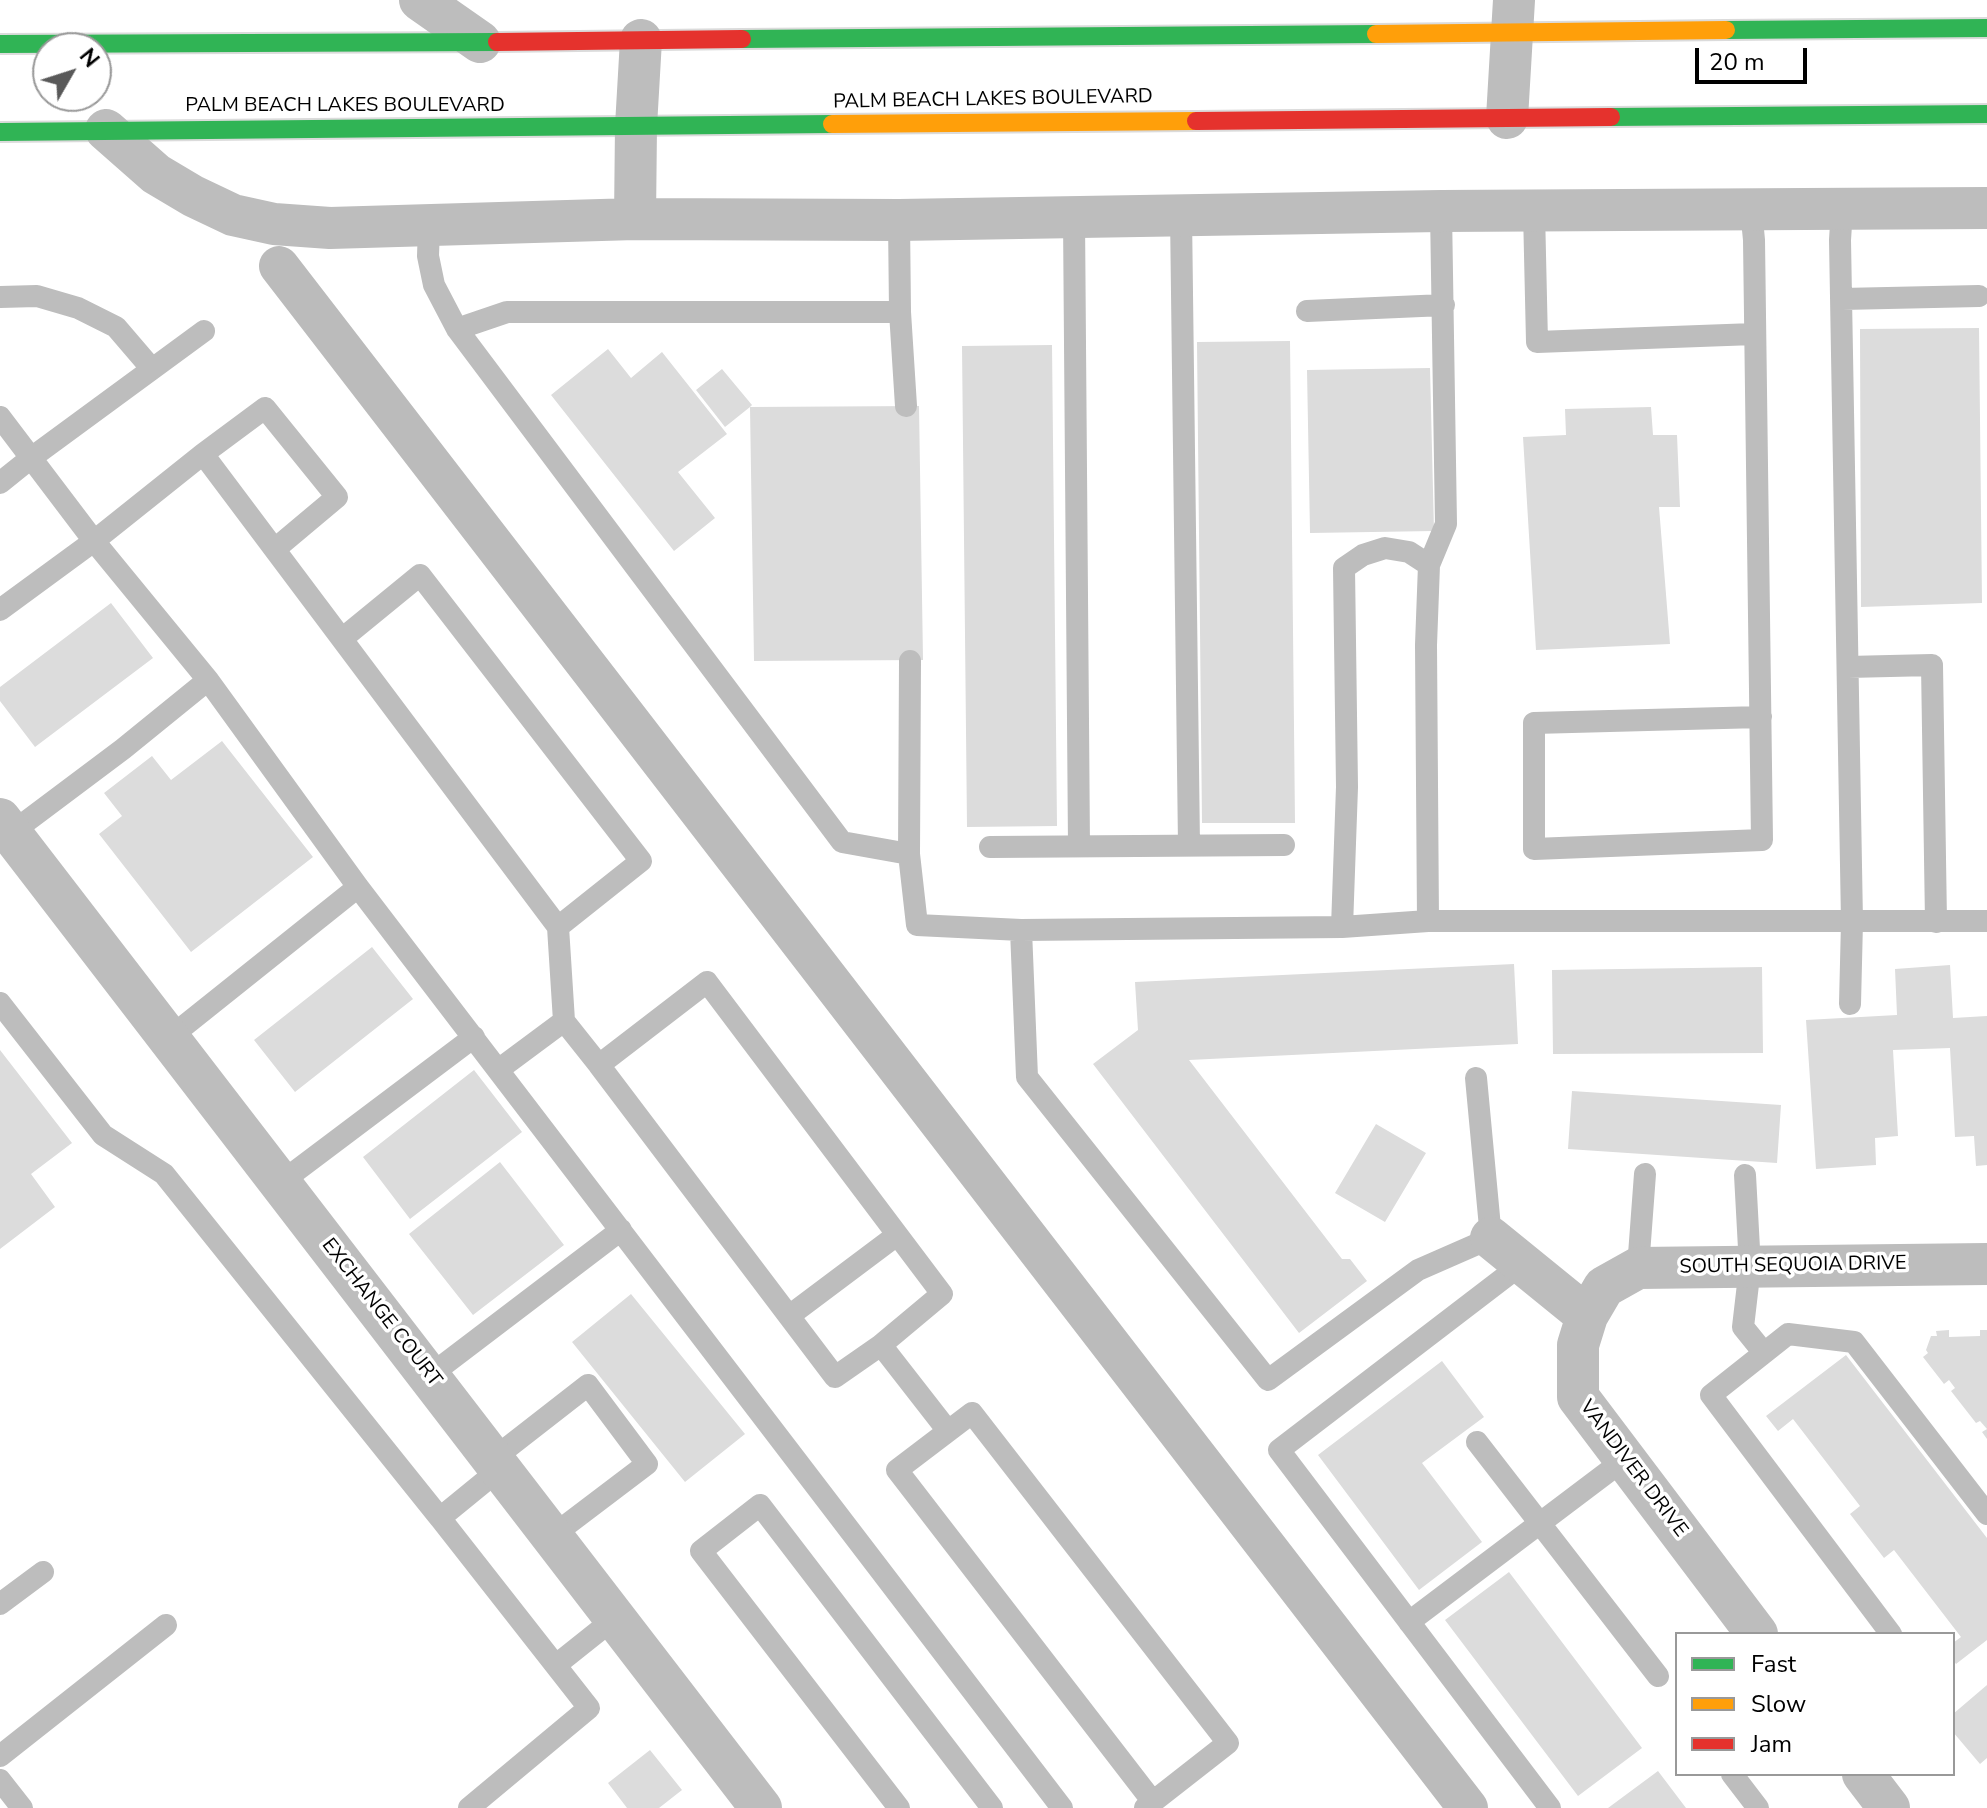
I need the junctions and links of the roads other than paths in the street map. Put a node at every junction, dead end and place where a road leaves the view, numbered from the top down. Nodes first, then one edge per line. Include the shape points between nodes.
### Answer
1 (420, 0) edge
2 (1513, 16) edge
3 (1987, 28) edge
4 (641, 40) junction
5 (480, 42) junction
6 (0, 44) edge
7 (1987, 114) edge
8 (1507, 118) junction
9 (636, 126) junction
10 (106, 130) junction
11 (0, 132) edge
12 (1976, 200) edge
13 (1751, 209) junction
14 (1842, 209) junction
15 (1441, 211) junction
16 (1534, 211) junction
17 (1181, 214) junction
18 (1074, 218) junction
19 (635, 219) junction
20 (899, 220) junction
21 (429, 225) junction
22 (1979, 296) dead end
23 (0, 297) edge
24 (1842, 299) junction
25 (1444, 305) junction
26 (1307, 311) dead end
27 (900, 312) junction
28 (457, 329) junction
29 (204, 331) dead end
30 (1754, 334) junction
31 (152, 369) junction
32 (906, 406) dead end
33 (0, 417) edge
34 (203, 454) junction
35 (31, 458) junction
36 (0, 483) edge
37 (94, 541) junction
38 (275, 549) junction
39 (1429, 565) junction
40 (0, 610) edge
41 (343, 638) junction
42 (910, 661) dead end
43 (1848, 667) junction
44 (208, 680) junction
45 (1761, 717) junction
46 (5, 826) edge
47 (1189, 845) junction
48 (1284, 845) dead end
49 (1079, 846) junction
50 (990, 847) dead end
51 (909, 854) junction
52 (358, 887) junction
53 (1428, 921) junction
54 (1987, 921) edge
55 (1852, 922) junction
56 (1936, 922) junction
57 (558, 927) junction
58 (1342, 927) junction
59 (1021, 930) junction
60 (0, 1003) edge
61 (1850, 1004) dead end
62 (564, 1021) junction
63 (474, 1037) junction
64 (169, 1038) junction
65 (599, 1065) junction
66 (498, 1070) junction
67 (1476, 1078) dead end
68 (1645, 1174) dead end
69 (1745, 1175) dead end
70 (280, 1183) junction
71 (621, 1230) junction
72 (897, 1235) junction
73 (1507, 1251) junction
74 (1987, 1264) edge
75 (1750, 1267) junction
76 (1609, 1290) junction
77 (789, 1316) junction
78 (881, 1345) junction
79 (1764, 1353) junction
80 (429, 1376) junction
81 (948, 1431) junction
82 (1477, 1442) dead end
83 (1625, 1459) junction
84 (496, 1464) junction
85 (1987, 1514) edge
86 (440, 1518) junction
87 (1541, 1522) junction
88 (552, 1536) junction
89 (43, 1572) dead end
90 (0, 1604) edge
91 (615, 1618) junction
92 (1409, 1622) junction
93 (166, 1625) dead end
94 (1755, 1632) edge
95 (1889, 1632) edge
96 (556, 1665) junction
97 (1658, 1676) dead end
98 (0, 1756) edge
99 (1734, 1776) edge
100 (1865, 1776) edge
101 (0, 1780) edge
102 (1149, 1805) edge
103 (22, 1808) edge
104 (469, 1808) edge
105 (761, 1808) edge
106 (899, 1808) edge
107 (992, 1808) edge
108 (1062, 1808) edge
109 (1550, 1808) edge
110 (1758, 1808) edge
111 (1889, 1808) edge

1 - 5 street
2 - 3 main road
2 - 4 main road
2 - 8 street
4 - 5 main road
4 - 9 street
5 - 6 main road
7 - 8 main road, PALM BEACH LAKES BOULEVARD
8 - 9 main road, PALM BEACH LAKES BOULEVARD
9 - 10 main road, PALM BEACH LAKES BOULEVARD
9 - 19 street
10 - 11 main road, PALM BEACH LAKES BOULEVARD
10 - 21 street via 156,174 233,215 330,228
12 - 14 street
13 - 14 street
13 - 16 street
13 - 30 lane
14 - 24 lane
15 - 16 street
15 - 17 street
15 - 25 lane
16 - 30 lane via 1537,342
17 - 18 street
17 - 47 lane
18 - 20 street
18 - 49 lane
19 - 20 street
19 - 21 street
20 - 27 lane
21 - 28 lane via 434,285
22 - 24 lane
23 - 31 lane via 37,296 78,308 116,327
24 - 43 lane
25 - 26 lane
25 - 39 lane via 1446,524
27 - 28 lane via 507,312
27 - 32 lane
28 - 51 lane via 842,842
29 - 31 lane
30 - 45 lane
31 - 35 lane
33 - 35 lane
34 - 37 lane
34 - 38 lane
34 - 38 lane via 265,408 337,497
35 - 36 lane
35 - 37 lane
37 - 40 lane
37 - 44 lane
38 - 41 lane
39 - 53 lane
39 - 58 lane via 1409,552 1385,548 1344,568 1347,787
41 - 57 lane
41 - 57 lane via 420,575 641,861
42 - 51 lane
43 - 55 lane
43 - 56 lane via 1932,665
44 - 46 lane via 123,749
44 - 52 lane
45 - 45 lane via 1534,723 1534,849 1762,840
46 - 64 street, EXCHANGE COURT
47 - 48 lane
47 - 49 lane
49 - 50 lane
51 - 59 lane via 917,925
52 - 63 lane
52 - 64 lane
53 - 55 lane
53 - 58 lane
54 - 56 lane
55 - 56 lane
55 - 61 lane
57 - 62 lane
58 - 59 lane
59 - 73 lane via 1027,1077 1268,1380 1418,1270
60 - 86 lane via 103,1135 164,1174
62 - 65 lane
62 - 66 lane
63 - 66 lane
63 - 70 lane
64 - 70 street, EXCHANGE COURT
65 - 72 lane via 707,982
65 - 77 lane
66 - 71 lane
67 - 73 lane
68 - 76 lane
69 - 75 lane
70 - 80 street, EXCHANGE COURT
71 - 80 lane
71 - 108 lane
72 - 77 lane
72 - 78 lane via 942,1294
73 - 76 street
73 - 92 lane via 1279,1450
74 - 75 street, SOUTH SEQUOIA DRIVE
75 - 76 street, SOUTH SEQUOIA DRIVE
75 - 79 lane via 1743,1327
76 - 83 street, VANDIVER DRIVE via 1578,1345 1578,1397
77 - 78 lane via 835,1377
78 - 81 lane
79 - 85 lane via 1788,1334 1854,1342
79 - 95 lane via 1711,1395
80 - 84 street, EXCHANGE COURT
81 - 102 lane via 897,1470
81 - 102 lane via 972,1413 1228,1743
82 - 87 lane
83 - 87 lane
83 - 94 street, VANDIVER DRIVE
84 - 86 lane
84 - 88 street, EXCHANGE COURT
84 - 88 lane via 588,1385 647,1464
86 - 96 lane
87 - 92 lane
87 - 97 lane
88 - 91 street, EXCHANGE COURT
89 - 90 lane
91 - 96 lane
91 - 105 street, EXCHANGE COURT
92 - 109 lane
93 - 98 lane
96 - 104 lane via 589,1708
99 - 110 lane
100 - 111 street
101 - 103 lane
106 - 107 lane via 701,1551 760,1505

